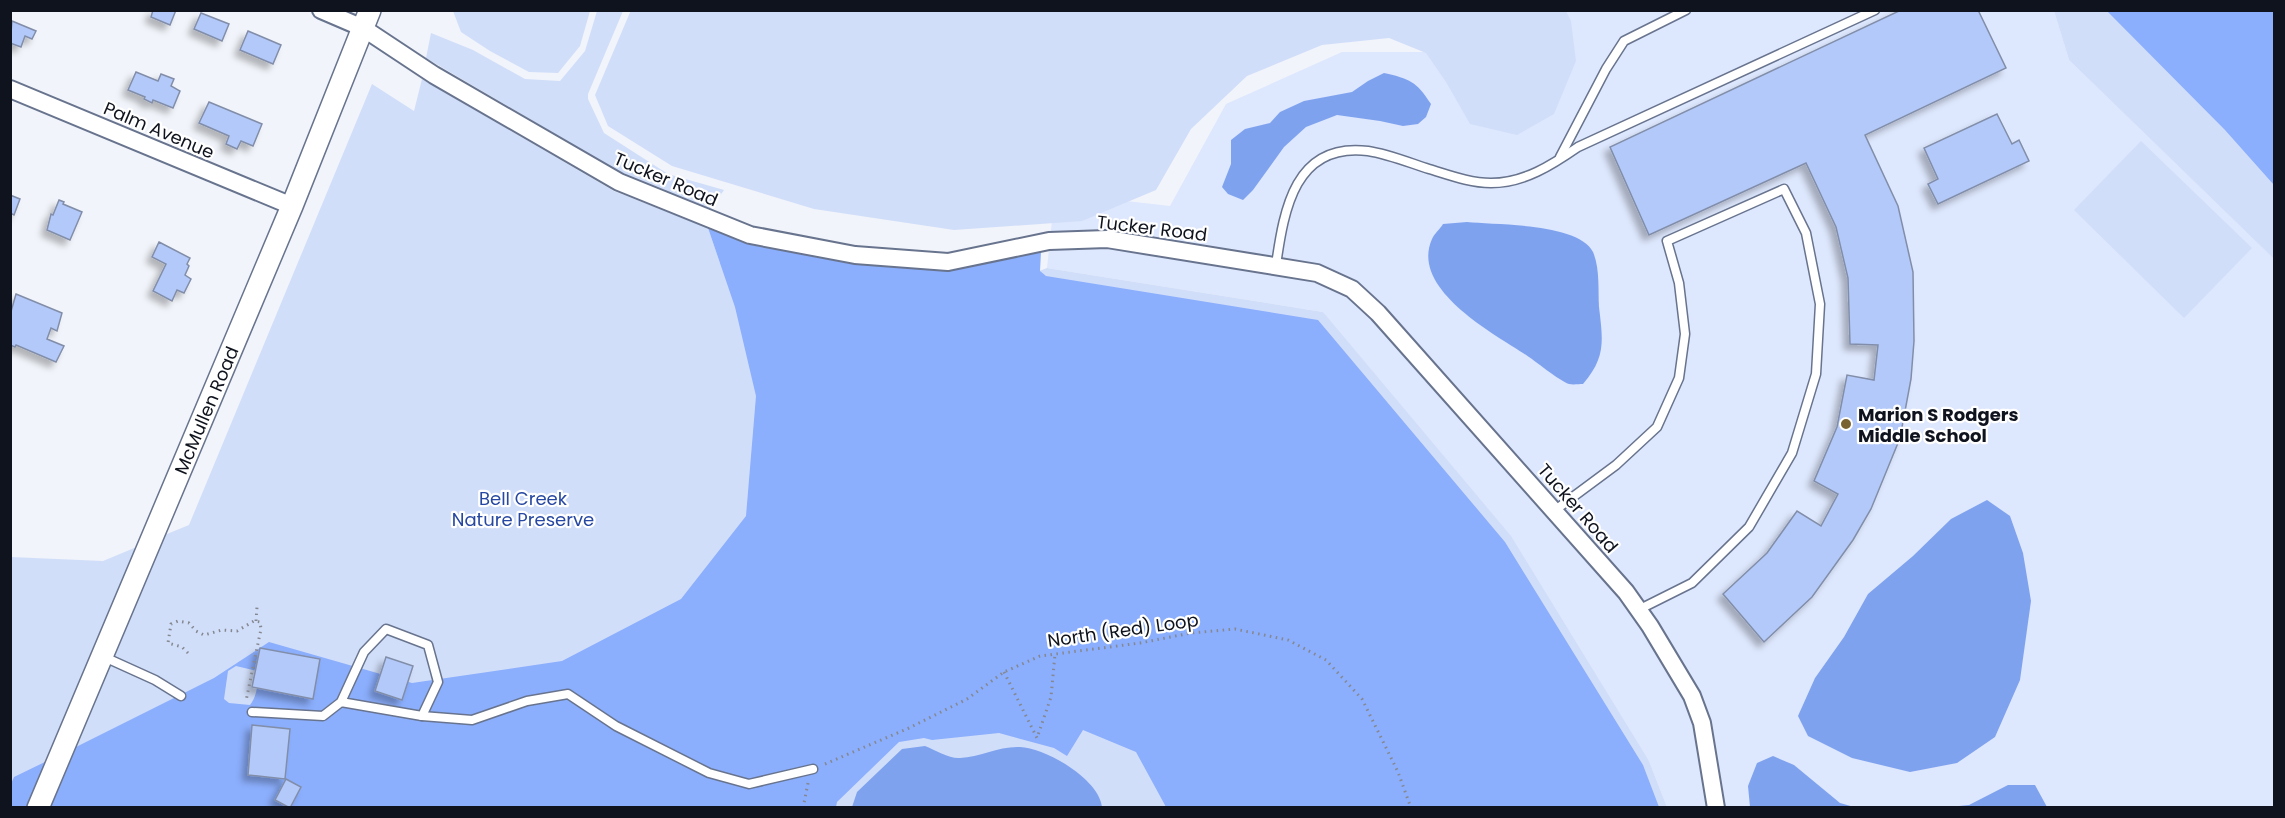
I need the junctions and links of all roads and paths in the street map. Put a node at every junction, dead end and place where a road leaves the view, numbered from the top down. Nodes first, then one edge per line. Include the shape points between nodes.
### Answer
1 (321, 10) edge
2 (1686, 10) edge
3 (1875, 10) edge
4 (366, 19) edge
5 (10, 89) edge
6 (1559, 160) junction
7 (292, 206) junction
8 (1276, 265) junction
9 (1554, 511) junction
10 (257, 607) dead end
11 (1638, 610) junction
12 (256, 621) junction
13 (188, 653) dead end
14 (1055, 654) junction
15 (102, 656) junction
16 (1005, 672) junction
17 (181, 696) dead end
18 (341, 702) junction
19 (246, 705) dead end
20 (252, 712) dead end
21 (422, 716) junction
22 (813, 769) junction
23 (38, 807) edge
24 (803, 807) edge
25 (1410, 807) edge
26 (1716, 807) edge

1 - 4 street, Tucker Road
2 - 6 lane via 1624,41
3 - 6 lane via 1578,147
4 - 7 street, McMullen Road
4 - 8 street, Tucker Road via 434,75 619,183 750,235 855,255 948,261 1049,241 1107,239
5 - 7 street, Palm Avenue
6 - 8 lane via 1528,176 1491,183 1370,151 1349,150 1330,155 1312,164 1291,194
7 - 15 street, McMullen Road
8 - 9 street, Tucker Road via 1326,276 1366,301
9 - 11 street, Tucker Road
9 - 11 lane via 1616,465 1657,428 1679,378 1685,334 1679,283 1667,241 1784,189 1806,233 1820,304 1816,374 1792,453 1749,527 1692,583
10 - 12 path
11 - 26 street, Tucker Road via 1692,696 1702,723
12 - 13 path via 237,631 204,634 189,623 171,624 168,643
12 - 19 path via 261,629
14 - 16 path, North (Red) Loop via 1040,656
14 - 16 path via 1051,697 1037,738
14 - 25 path, North (Red) Loop via 1235,629 1288,640 1326,660 1362,699 1398,772
15 - 17 lane
15 - 23 street, McMullen Road
16 - 22 path, North (Red) Loop via 967,699
18 - 20 lane via 323,716
18 - 21 lane
18 - 21 lane via 364,652 386,629 429,645 438,682
21 - 22 lane via 472,720 527,701 568,694 616,726 709,773 749,784
22 - 24 path

